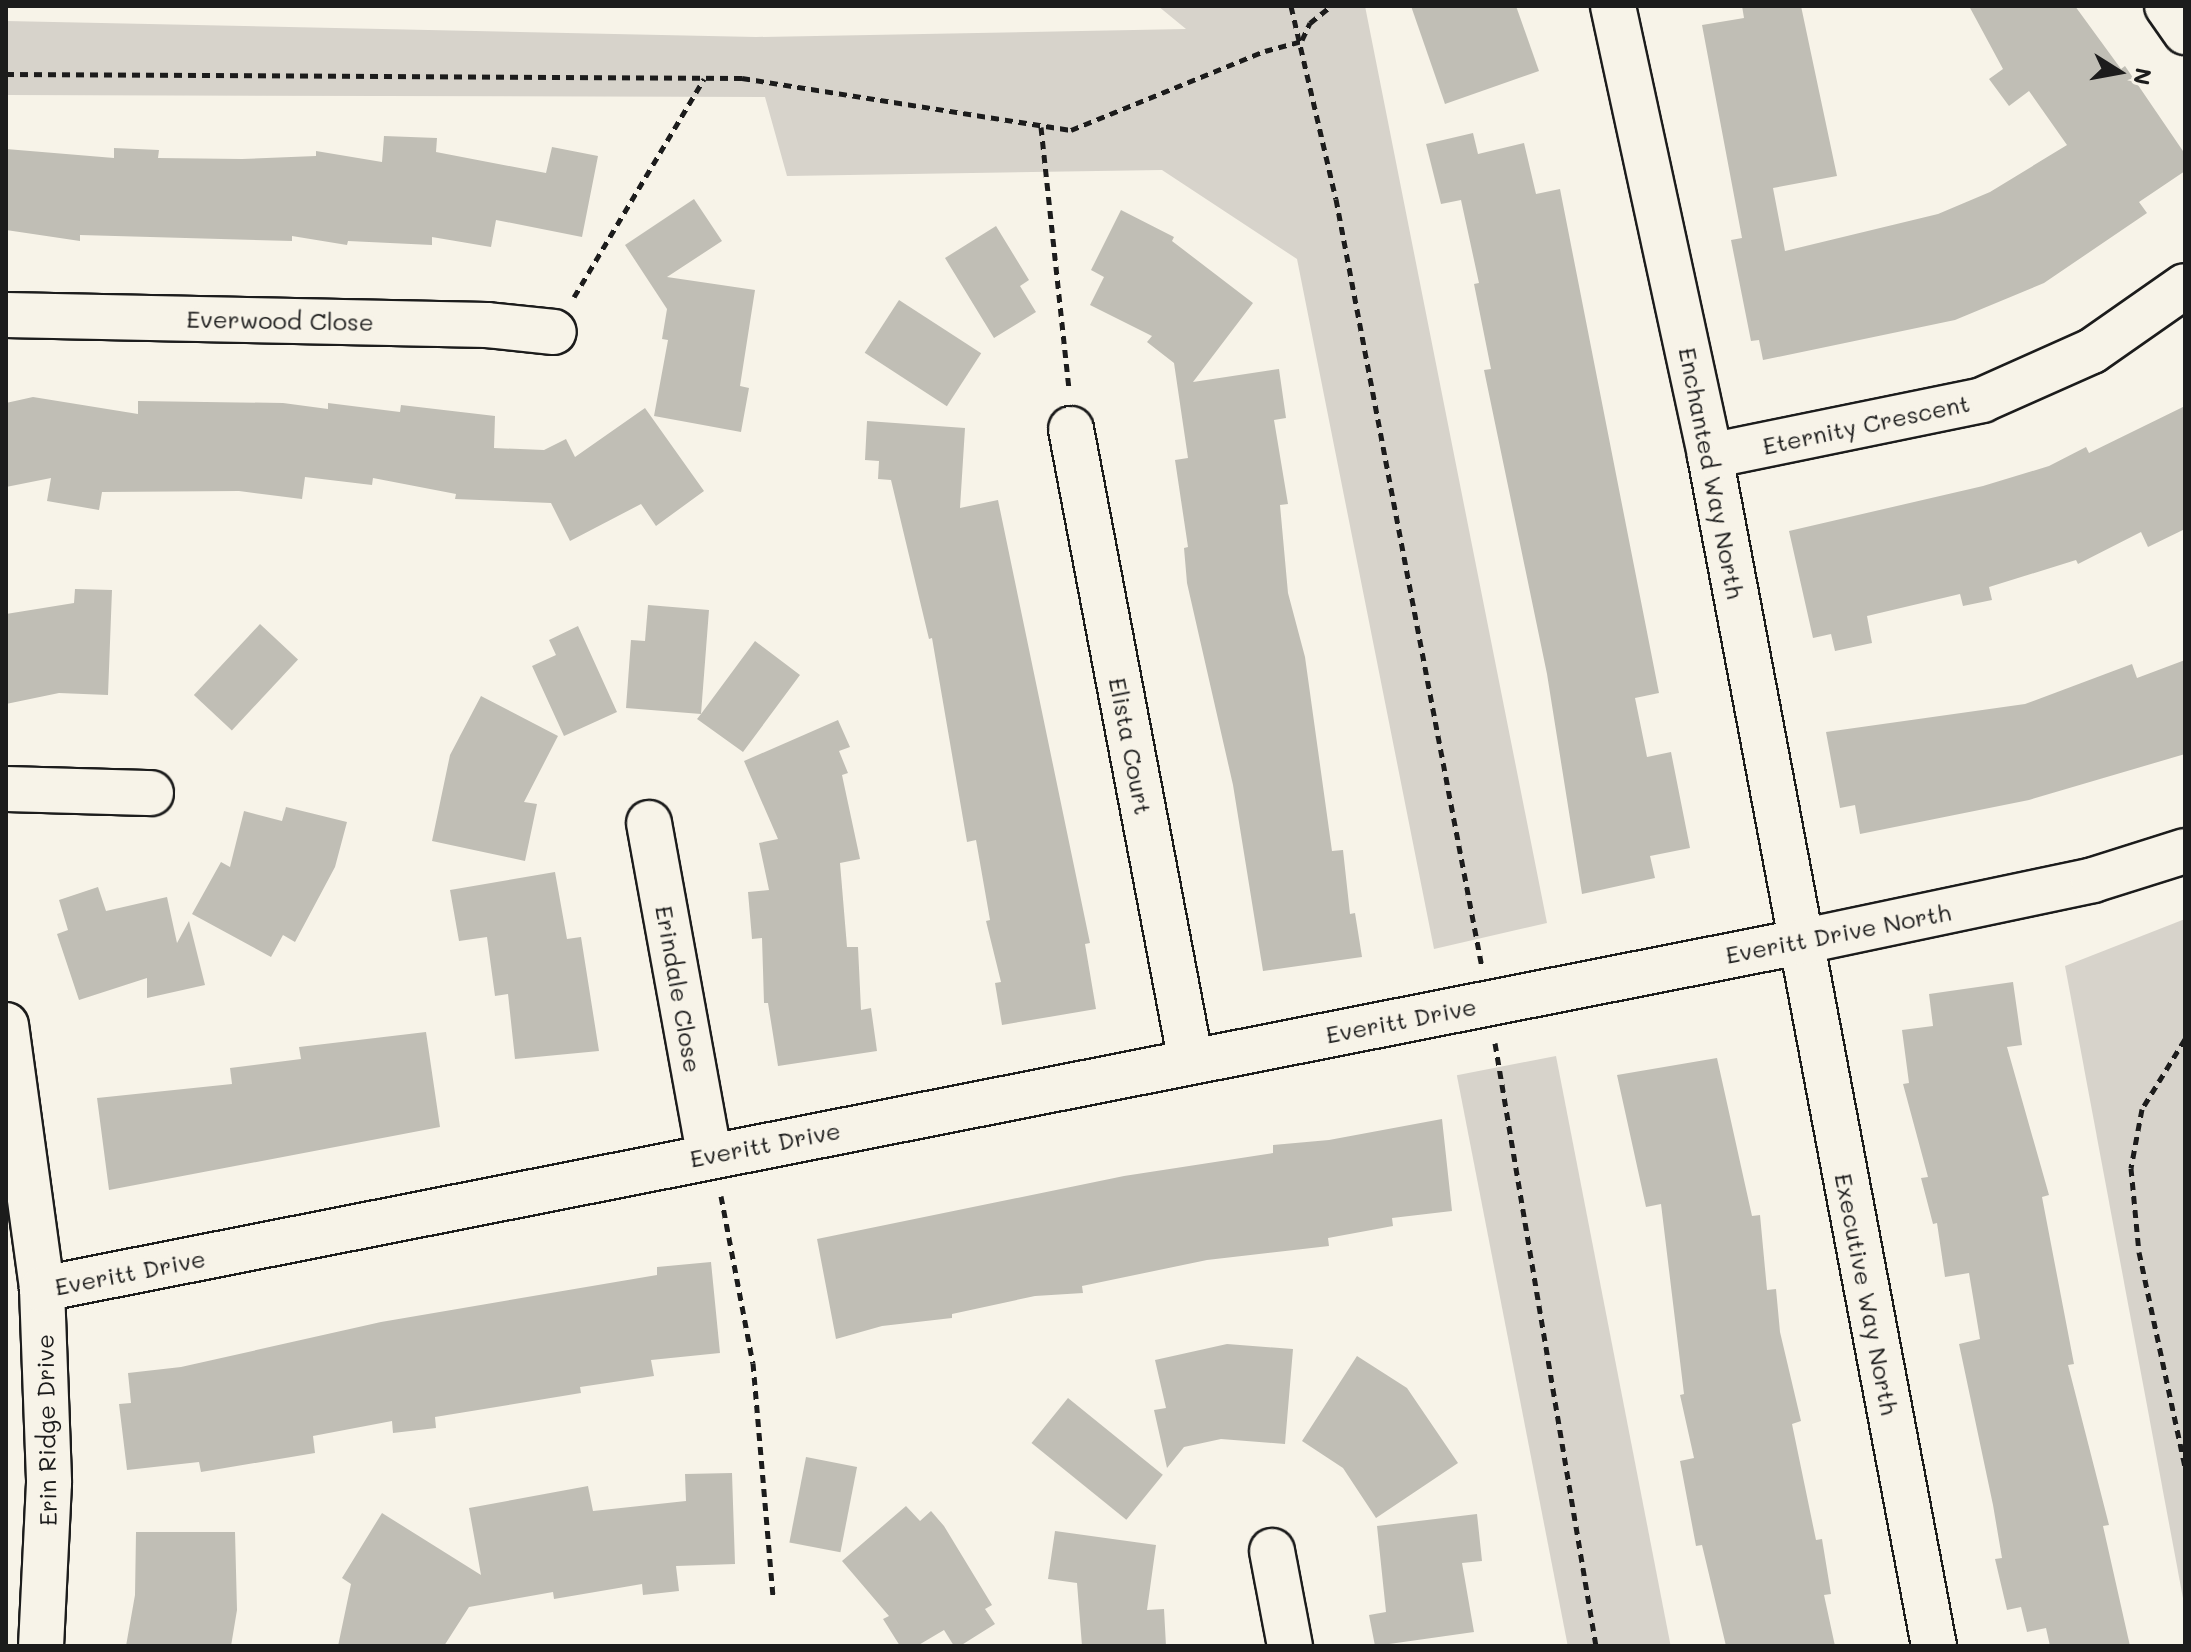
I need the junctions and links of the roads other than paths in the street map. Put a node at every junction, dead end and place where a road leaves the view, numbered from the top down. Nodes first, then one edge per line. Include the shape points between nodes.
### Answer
1 (1613, 6) edge
2 (2167, 6) edge
3 (2185, 32) edge
4 (2185, 286) edge
5 (6, 315) edge
6 (554, 332) dead end
7 (1071, 429) road end
8 (1710, 456) junction
9 (6, 789) edge
10 (151, 793) dead end
11 (649, 823) dead end
12 (2185, 851) edge
13 (1800, 942) junction
14 (1488, 1003) joint
15 (6, 1025) edge
16 (1191, 1062) junction
17 (709, 1154) junction
18 (42, 1289) junction
19 (1272, 1551) dead end
20 (41, 1646) edge
21 (1290, 1646) edge
22 (1934, 1646) edge

1 - 8 street, Enchanted Way North via 1639,106
2 - 3 street
4 - 8 street, Eternity Crescent via 2092,351 1994,396 1945,411
5 - 6 street, Everwood Close via 487,325
7 - 16 street, Elista Court
8 - 13 street, Enchanted Way North
9 - 10 street
11 - 17 street, Erindale Close
12 - 13 street, Everitt Drive North via 2093,880
13 - 14 street, Everitt Drive North
13 - 22 street, Executive Way North
14 - 16 street, Everitt Drive
15 - 18 street, Erin Ridge Drive
16 - 17 street, Everitt Drive
17 - 18 street, Everitt Drive
18 - 20 street, Erin Ridge Drive via 49,1483
19 - 21 street

